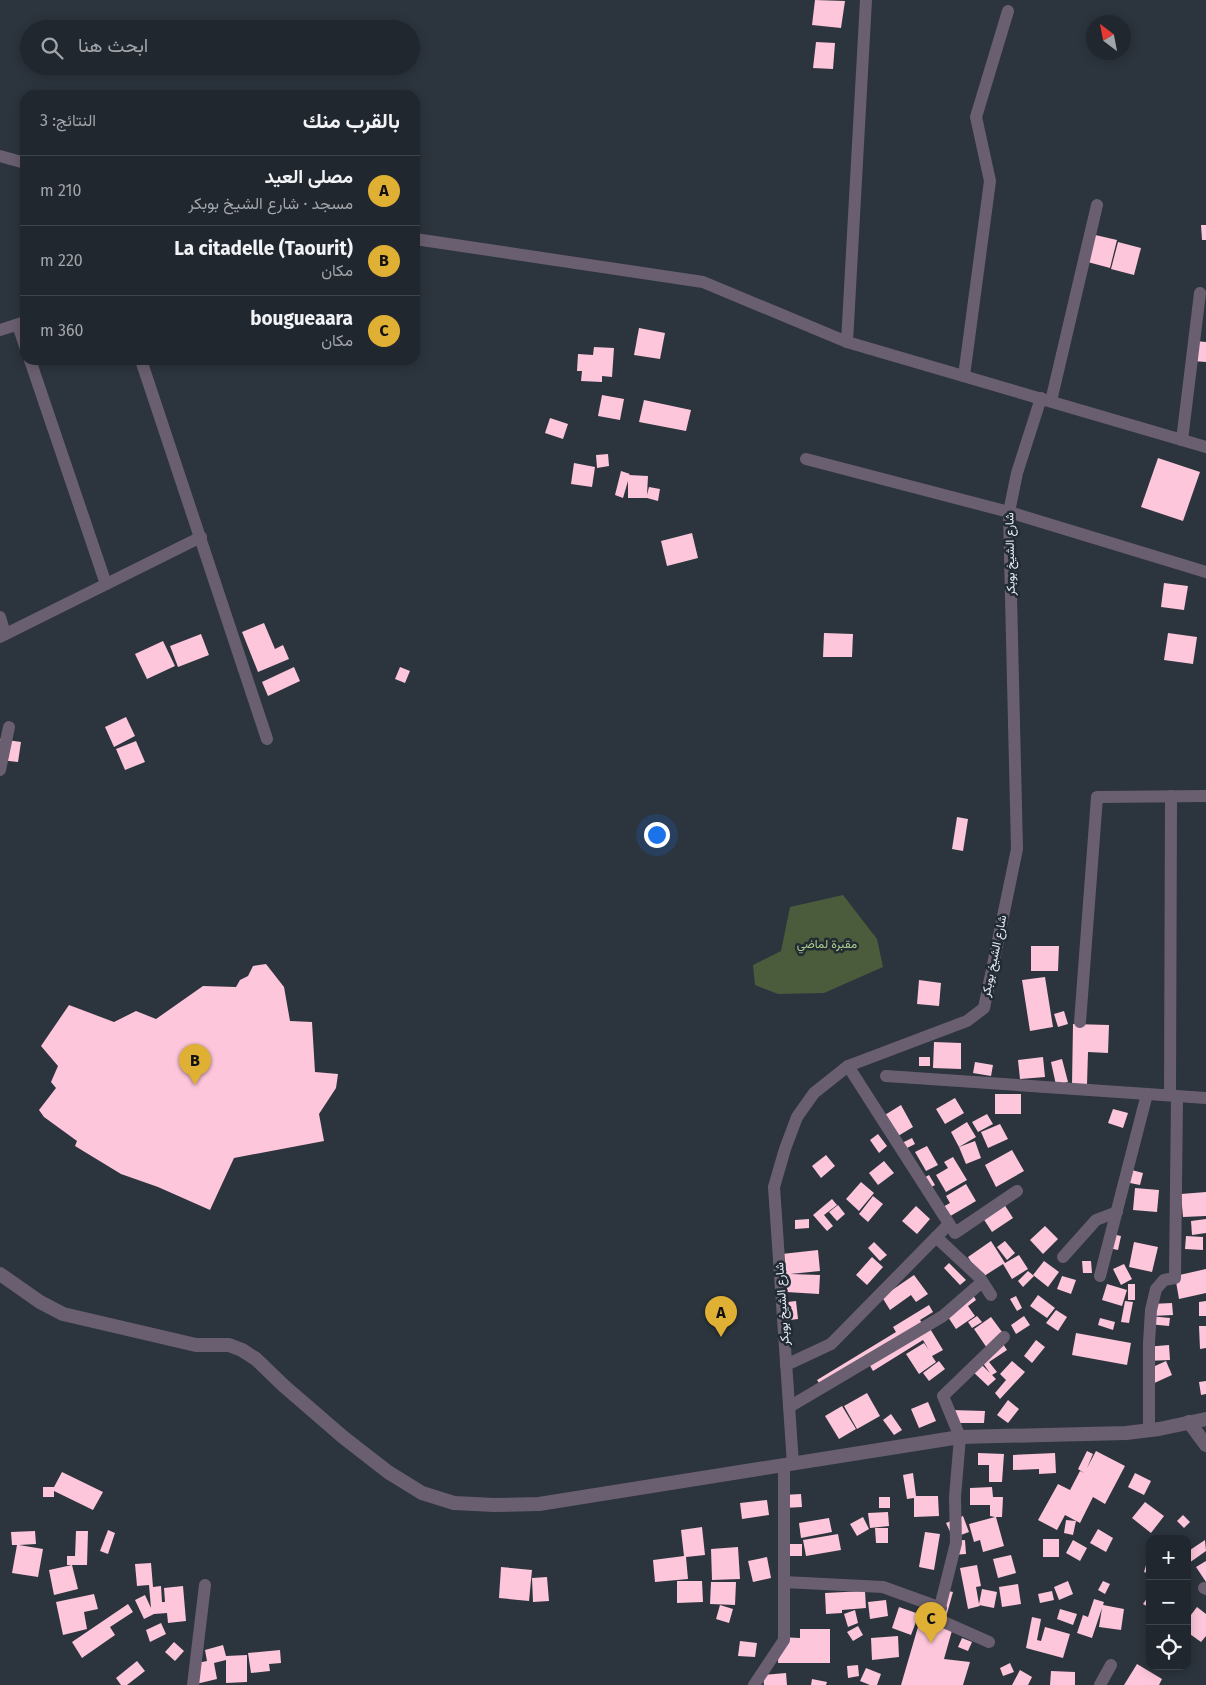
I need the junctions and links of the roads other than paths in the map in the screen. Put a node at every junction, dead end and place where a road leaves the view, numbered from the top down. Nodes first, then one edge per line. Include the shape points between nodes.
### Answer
1 (866, 0) edge
2 (1008, 11) dead end
3 (0, 156) edge
4 (20, 162) edge
5 (1097, 205) dead end
6 (420, 240) edge
7 (1200, 292) dead end
8 (20, 324) edge
9 (0, 330) edge
10 (847, 342) junction
11 (32, 365) edge
12 (143, 365) edge
13 (964, 376) junction
14 (1046, 400) junction
15 (1182, 440) junction
16 (1206, 447) edge
17 (806, 460) dead end
18 (1009, 512) junction
19 (201, 538) junction
20 (1206, 572) edge
21 (106, 584) junction
22 (0, 618) edge
23 (2, 635) edge
24 (9, 727) dead end
25 (267, 740) dead end
26 (0, 770) edge
27 (1171, 796) junction
28 (1206, 796) edge
29 (1080, 1022) dead end
30 (848, 1066) junction
31 (886, 1076) dead end
32 (1147, 1094) junction
33 (1174, 1096) junction
34 (1206, 1098) edge
35 (1017, 1191) dead end
36 (1117, 1212) junction
37 (949, 1224) junction
38 (936, 1237) junction
39 (1063, 1257) dead end
40 (0, 1274) edge
41 (1100, 1276) dead end
42 (982, 1282) junction
43 (991, 1295) dead end
44 (1004, 1337) dead end
45 (786, 1365) junction
46 (789, 1407) junction
47 (1206, 1419) edge
48 (1189, 1422) junction
49 (1149, 1430) junction
50 (960, 1437) junction
51 (1206, 1445) edge
52 (788, 1465) junction
53 (784, 1582) junction
54 (204, 1585) dead end
55 (940, 1608) junction
56 (989, 1642) dead end
57 (1111, 1665) dead end
58 (192, 1685) edge
59 (754, 1685) edge
60 (1100, 1685) edge

1 - 10 street
2 - 13 street via 976,117 990,181
3 - 4 street
5 - 14 street, شارع الشيخ بوبكر
6 - 10 street via 703,282
7 - 15 street
8 - 9 street
10 - 13 street
11 - 21 street
12 - 19 street
13 - 14 street
14 - 15 street
14 - 18 street, شارع الشيخ بوبكر via 1017,473
15 - 16 street
17 - 18 street
18 - 20 street
18 - 30 street, شارع الشيخ بوبكر via 1017,849 984,1008 966,1021
19 - 21 street
19 - 25 street
21 - 23 street
22 - 23 street
24 - 26 street
27 - 28 street
27 - 29 street via 1097,797
27 - 33 street
30 - 37 street
30 - 45 street, شارع الشيخ بوبكر via 814,1093 797,1117 774,1187
31 - 32 street
32 - 33 street
32 - 36 street
33 - 34 street
33 - 49 street via 1175,1278 1164,1280 1156,1289 1151,1310
35 - 37 street via 955,1233
36 - 39 street via 1096,1220
36 - 41 street
37 - 38 street
38 - 42 street
38 - 45 street via 831,1344
40 - 52 street via 63,1314 196,1346 229,1345 242,1350 388,1472 422,1493 454,1503 539,1504
42 - 43 street
42 - 46 street via 943,1316
44 - 50 street via 943,1396
45 - 46 street, شارع الشيخ بوبكر
46 - 52 street, شارع الشيخ بوبكر
47 - 48 street
48 - 49 street
48 - 51 street
49 - 50 street
50 - 52 street
50 - 55 street via 955,1497 956,1543
52 - 53 street, شارع الشيخ بوبكر
53 - 55 street via 882,1587
53 - 59 street, شارع الشيخ بوبكر via 784,1640
54 - 58 street
55 - 56 street via 937,1620
57 - 60 street

